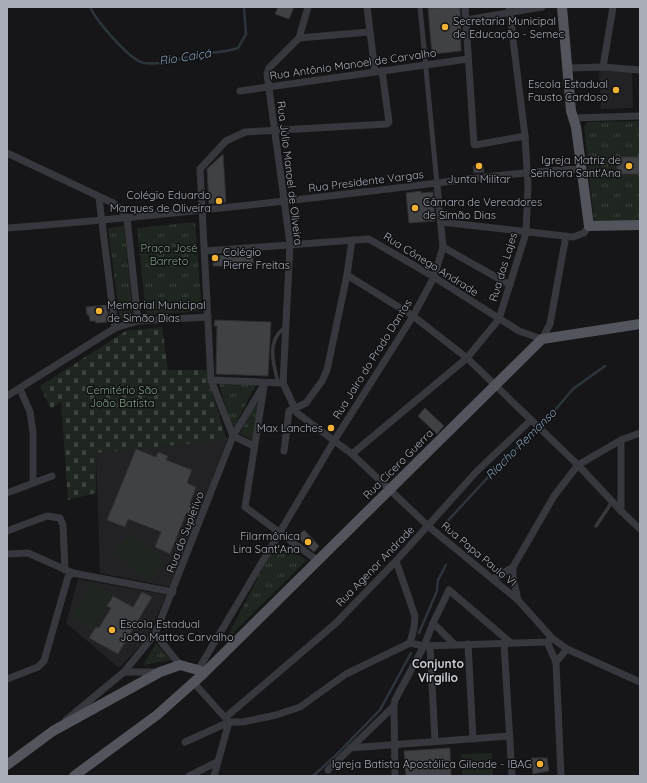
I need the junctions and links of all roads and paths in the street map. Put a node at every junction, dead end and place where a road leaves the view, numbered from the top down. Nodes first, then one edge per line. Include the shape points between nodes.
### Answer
1 (308, 7) edge
2 (367, 7) edge
3 (420, 7) edge
4 (465, 7) edge
5 (542, 7) edge
6 (562, 7) edge
7 (613, 7) edge
8 (510, 10) edge
9 (466, 20) junction
10 (370, 32) junction
11 (299, 38) junction
12 (468, 59) junction
13 (425, 65) junction
14 (603, 67) junction
15 (568, 68) junction
16 (640, 70) edge
17 (378, 71) junction
18 (268, 86) junction
19 (240, 91) dead end
20 (640, 116) edge
21 (573, 118) junction
22 (274, 130) junction
23 (525, 136) junction
24 (7, 153) edge
25 (582, 169) junction
26 (528, 171) junction
27 (437, 184) junction
28 (98, 198) junction
29 (284, 202) junction
30 (203, 210) junction
31 (127, 218) junction
32 (101, 220) junction
33 (441, 222) junction
34 (640, 225) edge
35 (589, 226) junction
36 (7, 228) edge
37 (526, 233) junction
38 (566, 236) junction
39 (352, 240) junction
40 (290, 244) junction
41 (443, 246) junction
42 (205, 251) junction
43 (347, 275) junction
44 (434, 277) junction
45 (510, 285) junction
46 (413, 316) junction
47 (208, 317) junction
48 (499, 319) junction
49 (138, 321) junction
50 (640, 324) edge
51 (286, 327) junction
52 (115, 328) junction
53 (542, 339) junction
54 (467, 358) junction
55 (211, 380) junction
56 (265, 383) junction
57 (280, 383) junction
58 (494, 384) junction
59 (20, 389) junction
60 (7, 396) edge
61 (296, 408) junction
62 (533, 422) junction
63 (640, 433) edge
64 (233, 436) junction
65 (621, 440) junction
66 (334, 441) junction
67 (254, 446) junction
68 (284, 451) dead end
69 (352, 454) junction
70 (578, 465) junction
71 (52, 476) dead end
72 (33, 483) junction
73 (390, 489) junction
74 (7, 493) edge
75 (612, 502) junction
76 (621, 512) junction
77 (428, 526) junction
78 (596, 526) dead end
79 (640, 529) edge
80 (7, 531) edge
81 (280, 535) junction
82 (7, 554) edge
83 (396, 561) junction
84 (318, 562) junction
85 (513, 567) junction
86 (65, 570) junction
87 (73, 573) junction
88 (493, 579) junction
89 (173, 592) junction
90 (518, 600) junction
91 (433, 623) junction
92 (155, 634) junction
93 (549, 640) junction
94 (410, 643) junction
95 (507, 643) junction
96 (468, 644) junction
97 (456, 645) junction
98 (427, 646) junction
99 (567, 650) junction
100 (556, 662) junction
101 (180, 665) junction
102 (124, 672) junction
103 (160, 672) junction
104 (201, 672) junction
105 (7, 679) edge
106 (640, 682) edge
107 (194, 683) junction
108 (394, 706) junction
109 (228, 720) junction
110 (53, 731) junction
111 (510, 736) junction
112 (474, 739) junction
113 (435, 741) junction
114 (186, 742) dead end
115 (394, 744) junction
116 (350, 748) junction
117 (217, 762) junction
118 (7, 765) edge
119 (328, 770) dead end
120 (74, 776) edge
121 (189, 776) edge
122 (214, 776) edge
123 (395, 776) edge
124 (512, 776) edge
125 (561, 776) edge

1 - 11 street
2 - 10 street
3 - 13 street
4 - 9 street
5 - 8 street
6 - 15 main road
7 - 14 street
8 - 9 street
8 - 23 street, Rua das Lajes
9 - 12 street
10 - 11 street
10 - 17 street
11 - 18 street, Rua Júlio Manoel de Oliveira via 269,68
12 - 13 street, Rua Antônio Manoel de Carvalho
12 - 23 street via 474,144
13 - 17 street, Rua Antônio Manoel de Carvalho
13 - 27 street
14 - 15 street
14 - 16 street
15 - 21 main road
17 - 18 street, Rua Antônio Manoel de Carvalho
17 - 22 street via 388,124
18 - 19 street, Rua Antônio Manoel de Carvalho
18 - 22 street, Rua Júlio Manoel de Oliveira
20 - 21 street
21 - 25 main road
22 - 29 street, Rua Júlio Manoel de Oliveira
22 - 30 street via 234,136 203,164 199,175
23 - 26 street, Rua das Lajes
24 - 28 street
25 - 26 street, Rua Presidente Vargas
25 - 35 main road
26 - 27 street, Rua Presidente Vargas
26 - 37 street, Rua das Lajes
27 - 29 street, Rua Presidente Vargas
27 - 33 street, Rua Jairo do Prado Dantas
28 - 31 street via 120,208
28 - 32 street
29 - 30 street, Rua Presidente Vargas
29 - 40 street, Rua Júlio Manoel de Oliveira
30 - 31 street
30 - 42 street
31 - 32 street
31 - 49 street
32 - 36 street
32 - 52 street
33 - 37 street
33 - 41 street, Rua Jairo do Prado Dantas
34 - 35 main road
35 - 38 street via 579,236
37 - 38 street
37 - 45 street, Rua das Lajes
38 - 53 street via 550,324
39 - 40 street, Rua Cônego Andrade
39 - 43 street
39 - 44 street, Rua Cônego Andrade via 373,241
40 - 42 street, Rua Cônego Andrade
40 - 51 street, Rua Júlio Manoel de Oliveira
41 - 44 street, Rua Jairo do Prado Dantas
41 - 45 street
42 - 47 street
43 - 46 street
43 - 61 street via 325,376 306,403
44 - 46 street, Rua Jairo do Prado Dantas
44 - 48 street, Rua Cônego Andrade
45 - 48 street, Rua das Lajes
46 - 54 street
46 - 66 street, Rua Jairo do Prado Dantas
47 - 49 street
47 - 55 street
48 - 53 street, Rua Cônego Andrade via 526,334
48 - 54 street, Rua das Lajes
49 - 52 street
50 - 53 main road
51 - 57 street, Rua Júlio Manoel de Oliveira
51 - 57 lane via 276,336 273,346 273,363
52 - 59 street
53 - 58 main road, Rua Cícero Guerra
54 - 58 street
54 - 69 street, Rua das Lajes
55 - 56 street
55 - 64 street
56 - 57 street
56 - 64 street, Rua do Supletivo
56 - 67 street
57 - 61 street, Rua Papa Paulo VI
58 - 62 street
58 - 73 main road, Rua Cícero Guerra
59 - 60 street
59 - 72 street via 30,412 33,433
61 - 66 street, Rua Papa Paulo VI via 297,413 306,422
61 - 68 street via 289,411
62 - 70 street
62 - 77 street, Rua Agenor Andrade via 477,470
63 - 65 street
64 - 67 street
64 - 89 street, Rua do Supletivo
65 - 70 street
65 - 76 street
66 - 69 street, Rua Papa Paulo VI
66 - 81 street, Rua Jairo do Prado Dantas
67 - 81 street via 245,507
69 - 73 street, Rua Papa Paulo VI
70 - 75 street
70 - 85 street via 562,483
71 - 72 street
72 - 74 street
73 - 77 street, Rua Papa Paulo VI
73 - 84 main road, Rua Cícero Guerra
75 - 76 street
75 - 78 lane
76 - 79 street
77 - 83 street, Rua Agenor Andrade
77 - 88 street, Rua Papa Paulo VI
80 - 86 street via 47,516 60,518 63,525
81 - 84 street
81 - 104 street, Rua Jairo do Prado Dantas
82 - 86 street via 28,553
83 - 94 street via 414,612 414,628
83 - 109 street, Rua Agenor Andrade via 336,622
84 - 104 main road, Rua Cícero Guerra
85 - 88 street
85 - 90 street
86 - 87 street
87 - 89 street
87 - 105 street via 68,577 44,661 38,667
88 - 90 street, Rua Papa Paulo VI
89 - 92 street, Rua do Supletivo
90 - 93 street, Rua Papa Paulo VI
91 - 95 street via 449,590
91 - 97 street
91 - 98 street
92 - 101 street
92 - 102 street, Rua do Supletivo
93 - 95 street
93 - 99 street
93 - 100 street
94 - 98 street
94 - 109 street via 346,674 300,706 276,715 243,722
95 - 96 street
95 - 111 street
96 - 97 street
96 - 112 street
97 - 98 street
98 - 108 street
98 - 113 street
99 - 100 street
99 - 106 street
100 - 125 street
101 - 103 main road
101 - 104 main road
102 - 103 street
102 - 110 street, Rua do Supletivo
103 - 110 main road
104 - 107 main road, Rua Cícero Guerra
107 - 109 street
107 - 120 main road, Rua Cícero Guerra via 157,715
108 - 115 street
108 - 116 street
109 - 114 street
109 - 117 street
110 - 118 main road
111 - 112 street
111 - 124 street
112 - 113 street
113 - 115 street
115 - 116 street
115 - 123 street
116 - 119 street
117 - 121 street
117 - 122 street

